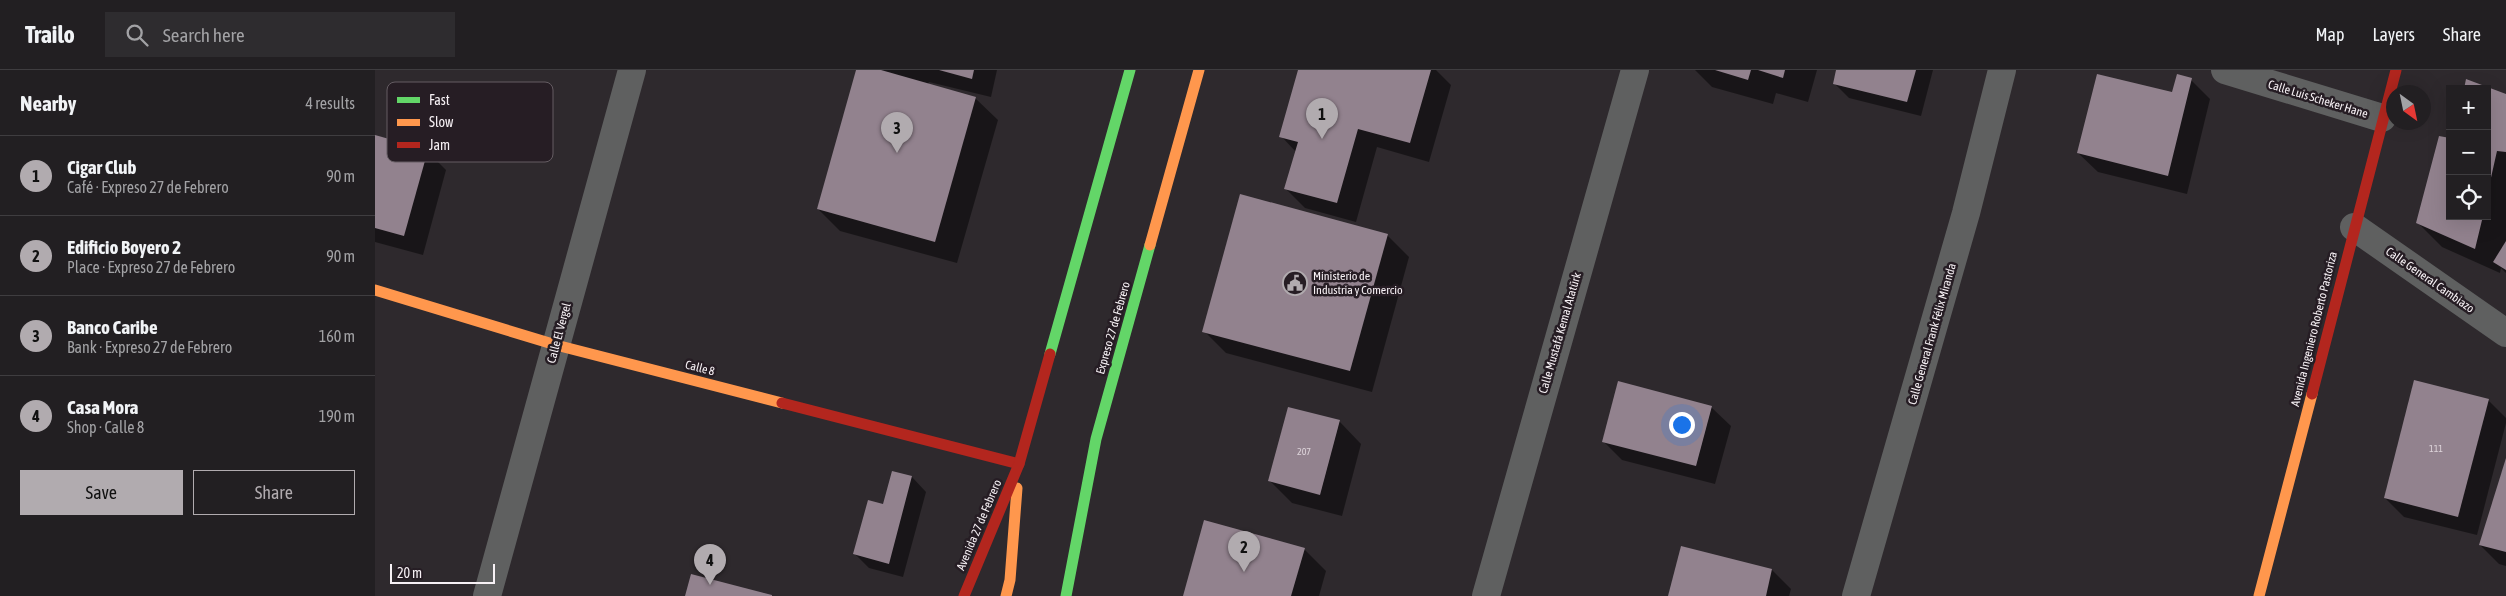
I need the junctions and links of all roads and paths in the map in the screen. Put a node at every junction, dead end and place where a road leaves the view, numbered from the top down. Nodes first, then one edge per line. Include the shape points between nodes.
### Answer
1 (632, 70) edge
2 (1130, 70) edge
3 (1199, 70) edge
4 (1635, 70) edge
5 (2002, 70) edge
6 (2225, 70) edge
7 (2396, 70) edge
8 (2383, 118) junction
9 (2354, 227) junction
10 (375, 290) edge
11 (2506, 333) edge
12 (556, 345) junction
13 (1019, 464) junction
14 (487, 596) edge
15 (964, 596) edge
16 (1006, 596) edge
17 (1066, 596) edge
18 (1486, 596) edge
19 (1856, 596) edge
20 (2259, 596) edge

1 - 12 street, Calle El Vergel
2 - 13 main road
3 - 17 main road, Expreso 27 de Febrero via 1096,439
4 - 18 street, Calle Mustafá Kemal Atatürk
5 - 19 street, Calle General Frank Félix Miranda via 1967,213
6 - 8 street, Calle Luis Scheker Hane
7 - 8 main road, Avenida Ingeniero Roberto Pastoriza
8 - 9 main road, Avenida Ingeniero Roberto Pastoriza
9 - 11 street, Calle General Cambiazo
9 - 20 main road, Avenida Ingeniero Roberto Pastoriza
10 - 12 main road, Calle 8
12 - 13 main road, Calle 8
12 - 14 street, Calle El Vergel
13 - 15 main road, Avenida 27 de Febrero
13 - 16 main road

